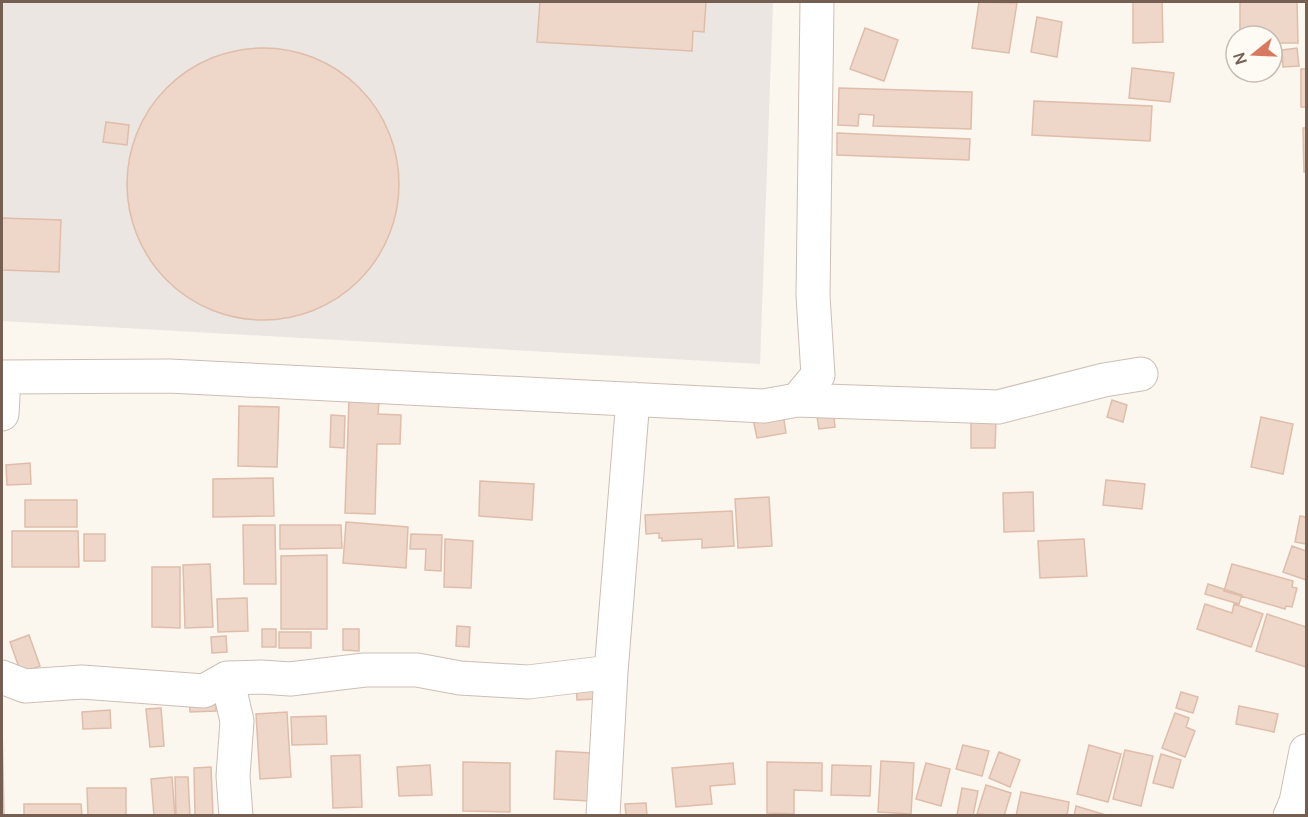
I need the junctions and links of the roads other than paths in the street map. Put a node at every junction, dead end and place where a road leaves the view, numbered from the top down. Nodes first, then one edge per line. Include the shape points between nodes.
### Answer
1 (817, 2) edge
2 (1141, 374) dead end
3 (3, 377) edge
4 (633, 399) junction
5 (797, 400) junction
6 (2, 414) edge
7 (611, 672) junction
8 (2, 677) edge
9 (227, 678) junction
10 (1306, 751) edge
11 (236, 816) edge
12 (603, 816) edge
13 (1290, 816) edge

1 - 5 street via 813,296 818,375
2 - 5 street via 998,407
3 - 4 street via 169,376
3 - 6 street
4 - 5 street via 764,406
4 - 7 street
7 - 9 street via 528,682 460,678 417,670 365,670 290,680
7 - 12 street
8 - 9 street via 25,686 82,682 204,691
9 - 11 street via 237,721 233,776
10 - 13 street

